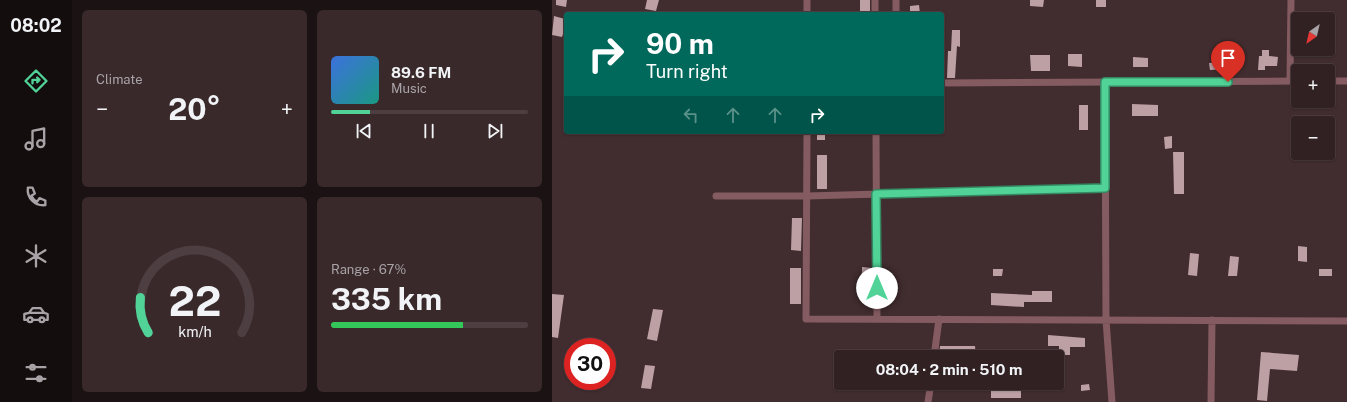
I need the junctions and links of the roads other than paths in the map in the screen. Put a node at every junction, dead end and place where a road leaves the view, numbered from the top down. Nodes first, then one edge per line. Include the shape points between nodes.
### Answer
1 (807, 0) edge
2 (875, 0) edge
3 (896, 0) edge
4 (1291, 0) edge
5 (807, 12) edge
6 (875, 12) edge
7 (896, 12) edge
8 (1290, 81) joint
9 (1105, 82) junction
10 (1335, 82) edge
11 (1347, 82) edge
12 (944, 83) edge
13 (807, 134) edge
14 (876, 134) edge
15 (1105, 188) junction
16 (876, 194) junction
17 (716, 196) dead end
18 (807, 196) junction
19 (877, 319) junction
20 (939, 319) junction
21 (1106, 320) junction
22 (1212, 320) junction
23 (1347, 320) edge
24 (935, 350) edge
25 (930, 390) edge
26 (928, 402) edge
27 (1112, 402) edge
28 (1211, 402) edge

1 - 5 street
2 - 6 street
3 - 7 street
4 - 8 street
8 - 9 street
9 - 12 street
9 - 15 street
10 - 11 street
13 - 18 street
14 - 16 street
15 - 16 street
15 - 21 street
16 - 18 street
16 - 19 street
17 - 18 street
18 - 19 street via 806,319
19 - 20 street
20 - 21 street
20 - 24 street
21 - 22 street
21 - 27 street
22 - 23 street
22 - 28 street
25 - 26 street

